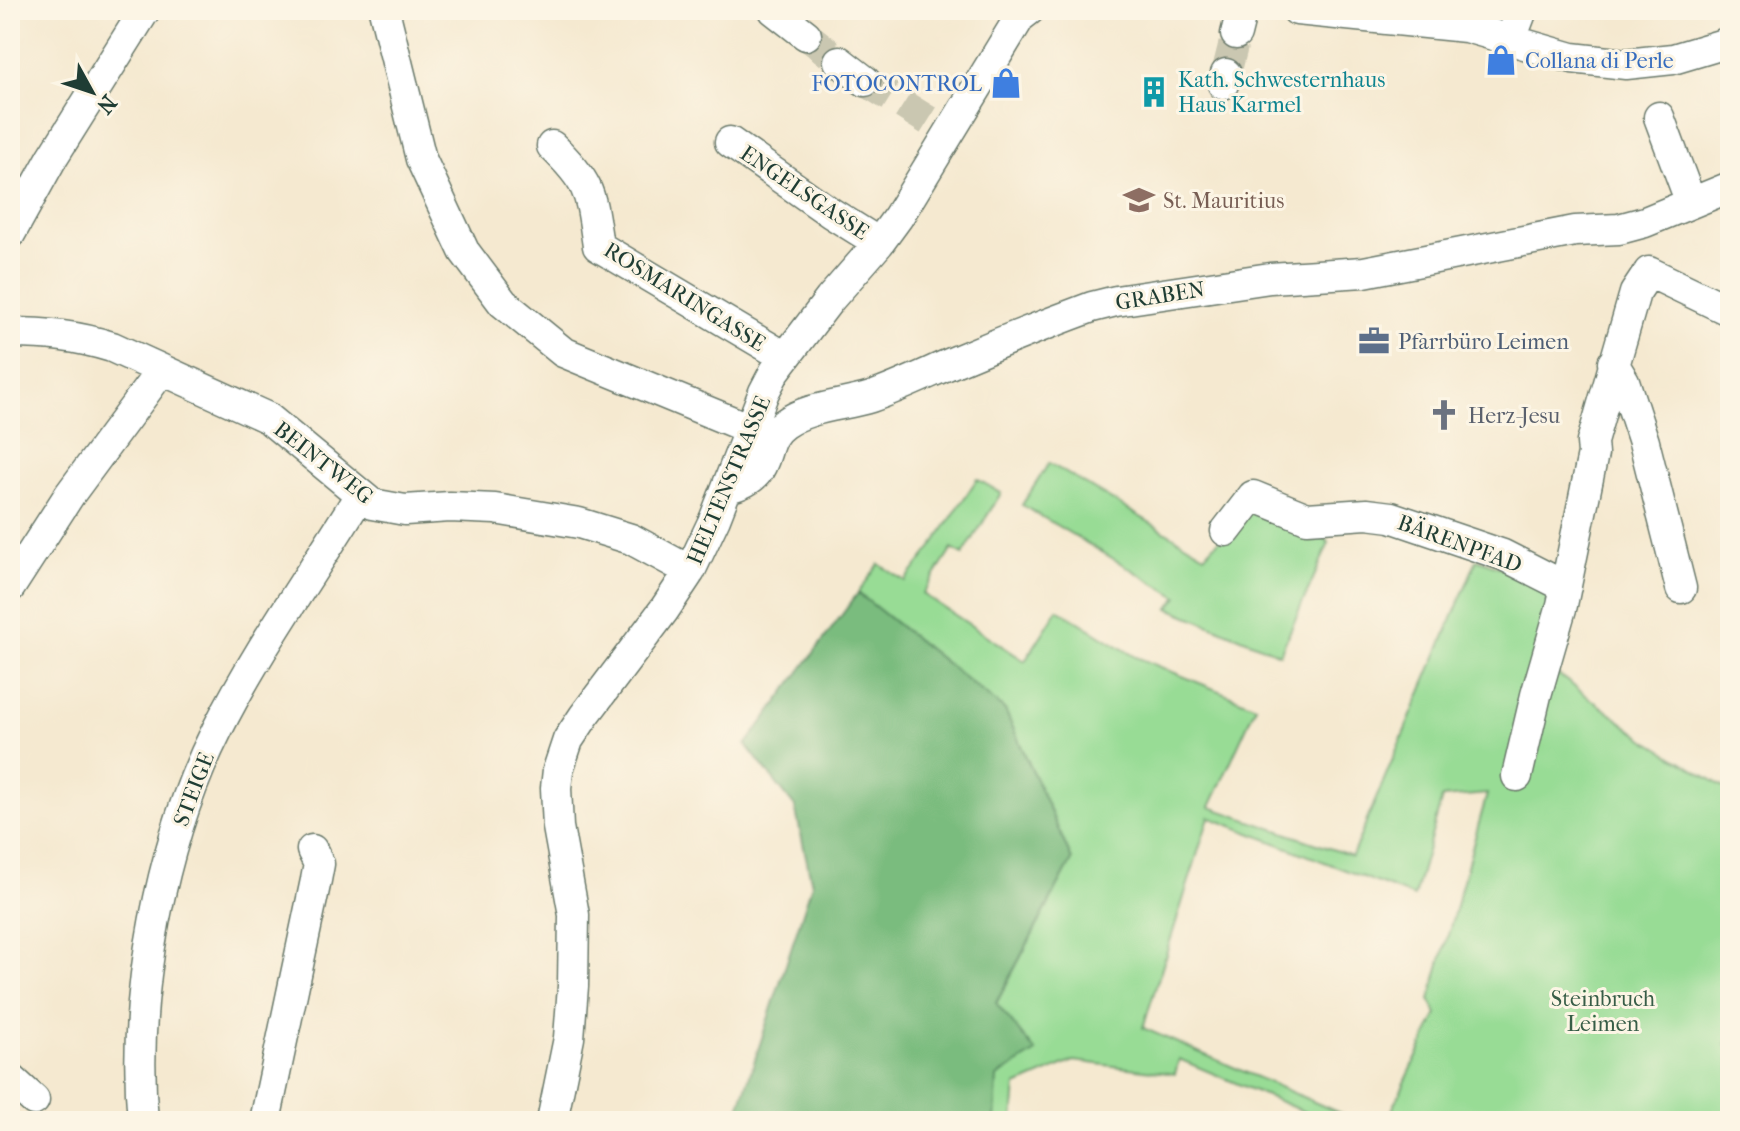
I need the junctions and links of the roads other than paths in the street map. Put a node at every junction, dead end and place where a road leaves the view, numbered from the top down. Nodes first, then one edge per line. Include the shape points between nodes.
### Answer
1 (145, 10) edge
2 (384, 10) edge
3 (774, 10) edge
4 (1297, 10) edge
5 (1522, 10) edge
6 (1020, 12) edge
7 (806, 35) tunnel mouth
8 (1511, 39) junction
9 (1730, 42) edge
10 (839, 61) tunnel mouth
11 (865, 81) tunnel mouth
12 (1659, 117) dead end
13 (730, 142) dead end
14 (552, 146) dead end
15 (1730, 187) edge
16 (1691, 203) junction
17 (1645, 222) junction
18 (10, 234) edge
19 (879, 243) junction
20 (1649, 272) junction
21 (1730, 311) edge
22 (10, 333) edge
23 (785, 357) junction
24 (1613, 363) junction
25 (161, 371) junction
26 (750, 429) junction
27 (727, 488) junction
28 (360, 495) junction
29 (1226, 531) dead end
30 (690, 571) junction
31 (10, 587) edge
32 (1566, 587) junction
33 (1681, 588) dead end
34 (1517, 776) dead end
35 (312, 850) dead end
36 (10, 1078) edge
37 (34, 1100) dead end
38 (143, 1121) edge
39 (265, 1121) edge
40 (552, 1121) edge

1 - 18 street
2 - 26 street via 421,159 464,251 503,303 563,352
3 - 7 street
4 - 8 street via 1441,23
5 - 8 street
6 - 19 street, HELTENSTRASSE
8 - 9 street via 1572,58 1626,64 1673,59
10 - 11 street
12 - 16 street
13 - 19 street, ENGELSGASSE
14 - 23 street, ROSMARINGASSE via 591,196 598,246
15 - 16 street, GRABEN
16 - 17 street, GRABEN
17 - 20 street
17 - 27 street, GRABEN via 1364,272 1270,278 1092,307 869,397 794,418 776,431 753,478
19 - 23 street, HELTENSTRASSE
20 - 21 street
20 - 24 street via 1635,293
22 - 25 street, BEINTWEG via 70,335 112,347
23 - 26 street, HELTENSTRASSE
24 - 32 street via 1592,442
24 - 33 street via 1644,442
25 - 28 street, BEINTWEG via 268,418
25 - 31 street via 70,494
26 - 27 street, HELTENSTRASSE
27 - 30 street, HELTENSTRASSE
28 - 30 street, BEINTWEG via 393,510 495,509 579,523 631,539
28 - 38 street, STEIGE via 236,695 186,799 154,924 138,1061
29 - 32 street, BÄRENPFAD via 1253,496 1315,519 1380,515 1503,555
30 - 40 street, HELTENSTRASSE via 575,728 558,770 558,827 574,939 569,1038
32 - 34 street
35 - 39 street via 319,864
36 - 37 street

